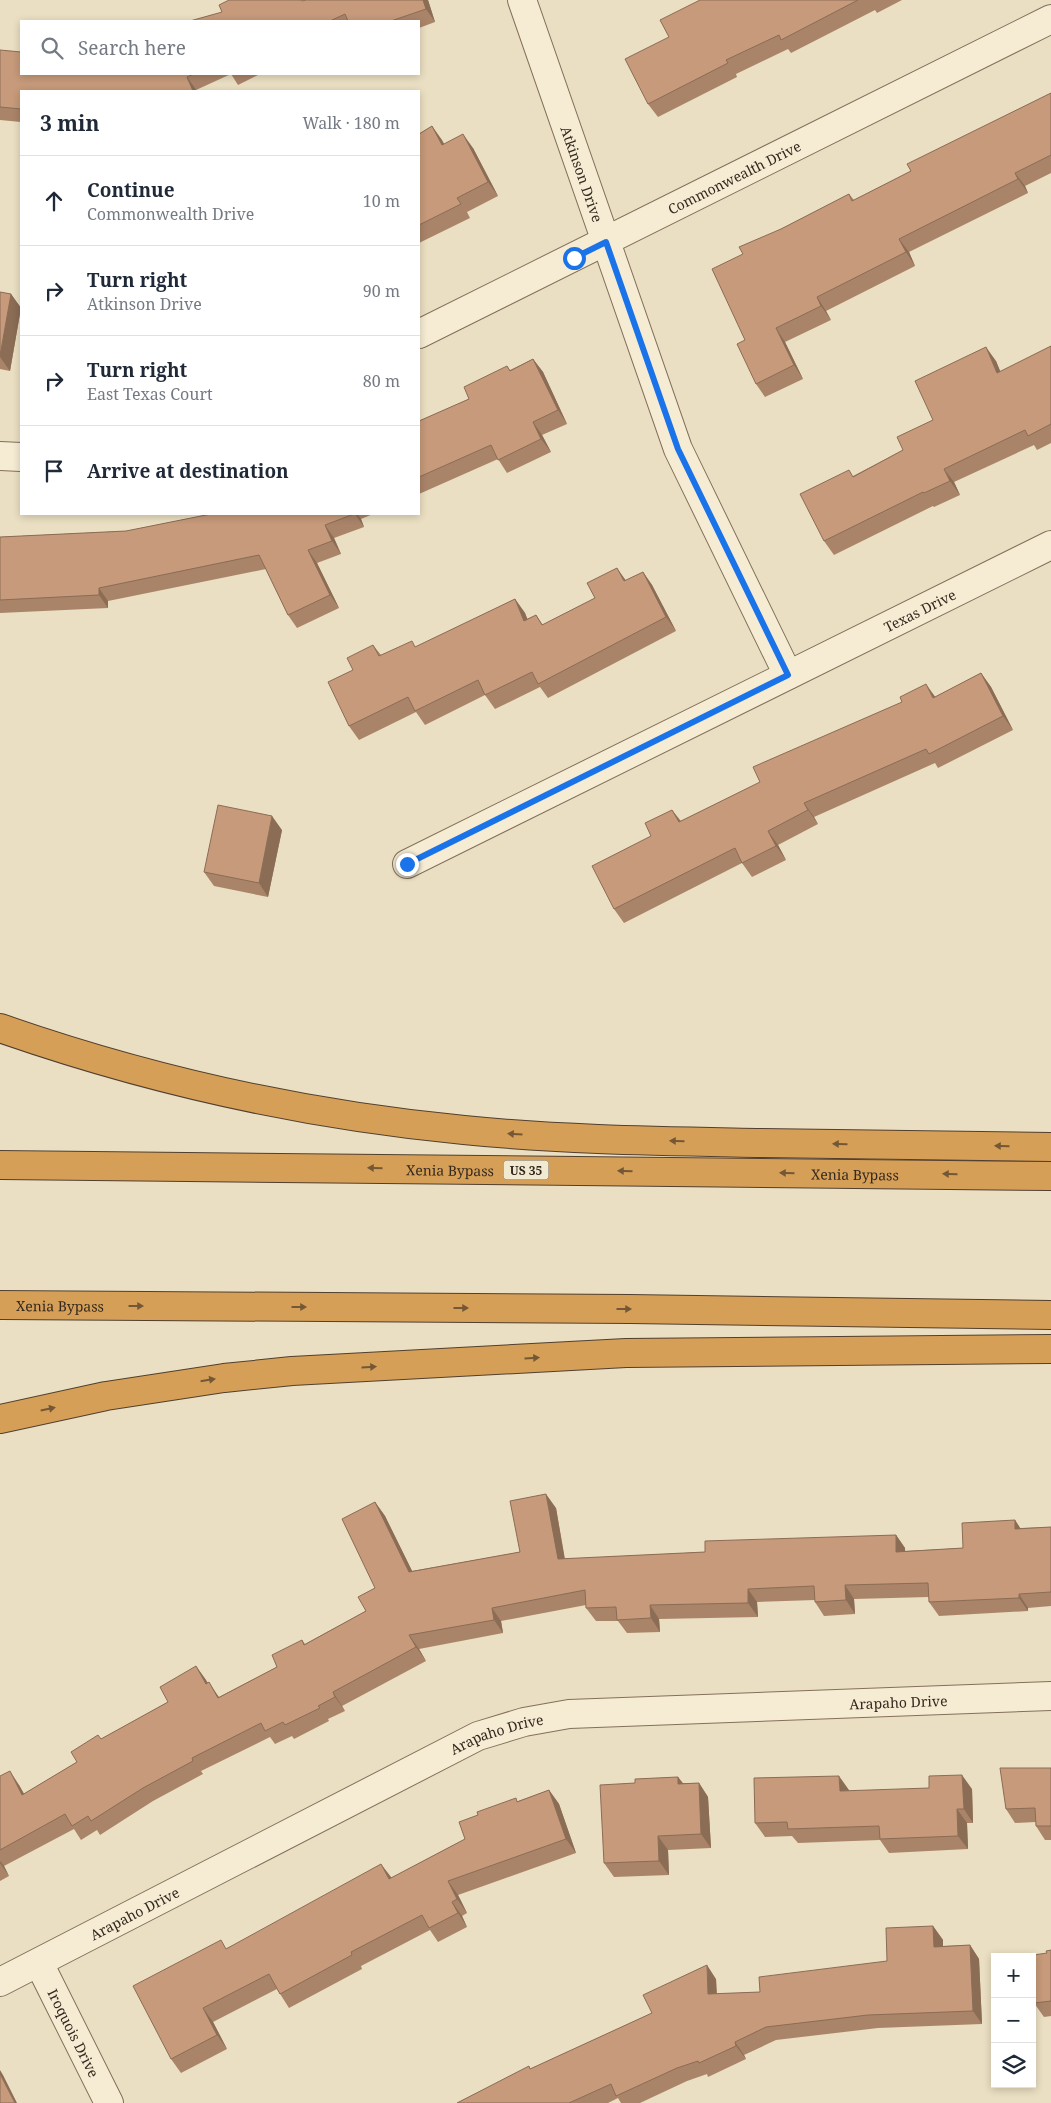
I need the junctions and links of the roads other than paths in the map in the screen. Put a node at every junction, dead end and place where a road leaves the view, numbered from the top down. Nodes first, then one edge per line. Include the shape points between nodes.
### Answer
1 (522, 0) edge
2 (1051, 19) edge
3 (606, 242) junction
4 (420, 334) edge
5 (0, 456) edge
6 (20, 457) edge
7 (1051, 545) edge
8 (788, 675) junction
9 (407, 864) dead end
10 (0, 1028) edge
11 (1051, 1147) edge
12 (0, 1165) edge
13 (1051, 1176) edge
14 (0, 1305) edge
15 (1051, 1315) edge
16 (1051, 1349) edge
17 (0, 1419) edge
18 (1051, 1696) edge
19 (39, 1962) junction
20 (0, 1982) edge
21 (109, 2103) edge

1 - 3 street, Atkinson Drive
2 - 3 street, Commonwealth Drive
3 - 4 street, Commonwealth Drive
3 - 8 street, Atkinson Drive via 678,449
5 - 6 street
7 - 8 street, Texas Drive
8 - 9 street, Texas Drive
11 -> 10 highway via 593,1140 462,1130 348,1115 234,1094 124,1068
13 -> 12 highway, Xenia Bypass / US 35
14 -> 15 highway, Xenia Bypass
17 -> 16 highway via 106,1396 292,1371 626,1353
18 - 19 street, Arapaho Drive via 569,1714 524,1722 478,1736
19 - 20 street, Arapaho Drive
19 - 21 street, Iroquois Drive

